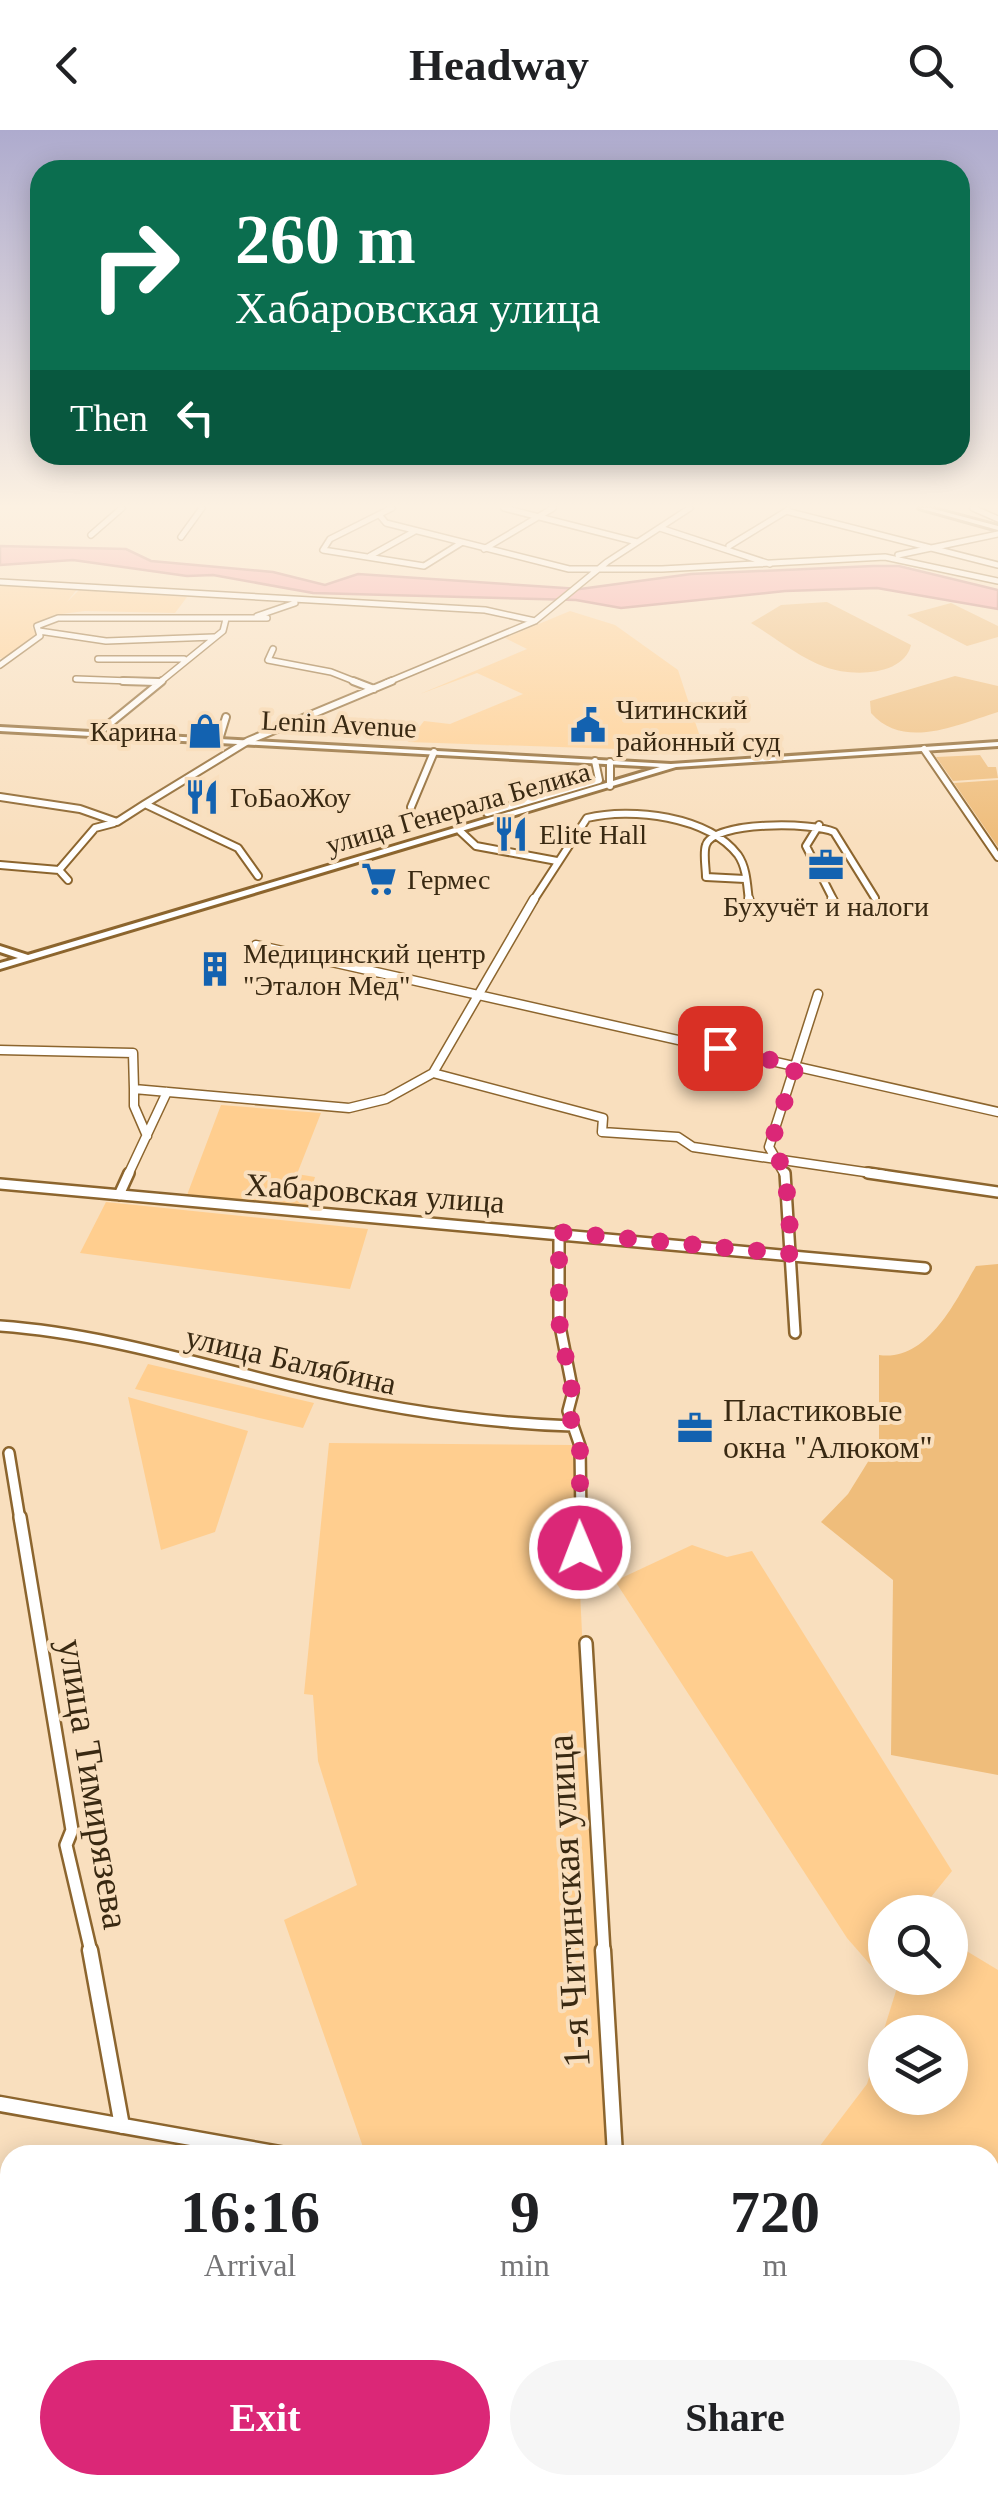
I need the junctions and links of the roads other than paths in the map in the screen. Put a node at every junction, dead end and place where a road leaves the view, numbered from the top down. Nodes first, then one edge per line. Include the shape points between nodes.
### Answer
1 (57, 618) edge
2 (120, 618) edge
3 (241, 618) edge
4 (523, 618) edge
5 (539, 618) edge
6 (226, 619) junction
7 (535, 621) junction
8 (39, 631) junction
9 (214, 637) junction
10 (273, 649) dead end
11 (98, 659) dead end
12 (184, 659) junction
13 (0, 665) edge
14 (76, 679) dead end
15 (158, 682) junction
16 (374, 689) junction
17 (226, 717) dead end
18 (0, 729) edge
19 (97, 734) junction
20 (219, 740) junction
21 (248, 742) junction
22 (998, 744) edge
23 (924, 749) junction
24 (434, 752) junction
25 (594, 761) junction
26 (610, 762) junction
27 (675, 765) junction
28 (610, 786) junction
29 (0, 797) edge
30 (145, 804) junction
31 (411, 807) dead end
32 (487, 814) dead end
33 (117, 822) junction
34 (819, 824) junction
35 (460, 830) junction
36 (712, 837) junction
37 (998, 857) edge
38 (557, 861) junction
39 (0, 865) edge
40 (59, 870) junction
41 (258, 876) dead end
42 (745, 878) junction
43 (68, 880) dead end
44 (875, 898) dead end
45 (835, 904) dead end
46 (750, 908) dead end
47 (256, 945) dead end
48 (0, 949) edge
49 (30, 958) junction
50 (0, 966) edge
51 (479, 992) junction
52 (818, 994) dead end
53 (0, 1050) edge
54 (796, 1066) junction
55 (433, 1073) junction
56 (134, 1089) junction
57 (166, 1092) junction
58 (998, 1112) edge
59 (147, 1136) junction
60 (776, 1158) junction
61 (0, 1184) edge
62 (998, 1192) edge
63 (120, 1195) junction
64 (559, 1232) junction
65 (792, 1254) junction
66 (925, 1268) dead end
67 (0, 1326) edge
68 (795, 1332) dead end
69 (572, 1426) junction
70 (8, 1453) dead end
71 (580, 1548) dead end
72 (586, 1642) dead end
73 (0, 2104) edge
74 (122, 2126) junction
75 (229, 2145) edge
76 (614, 2145) edge

1 - 8 street
2 - 6 street
3 - 6 street
4 - 7 street
5 - 7 street
6 - 9 street
7 - 16 street
8 - 9 street via 106,641
8 - 13 street
9 - 12 street
10 - 16 street via 268,660
11 - 12 street
12 - 15 street
14 - 15 street
15 - 19 street
16 - 21 street
17 - 20 street
18 - 19 main road, Lenin Avenue
19 - 20 main road, Lenin Avenue
20 - 21 main road, Lenin Avenue
21 - 24 main road, Lenin Avenue
21 - 30 street
22 - 23 main road, улица Генерала Белика
23 - 27 main road, улица Генерала Белика
23 - 37 street
24 - 25 main road, Lenin Avenue
24 - 31 street
25 - 26 main road, Lenin Avenue
25 - 32 street via 599,780
26 - 27 main road, Lenin Avenue
26 - 28 street
27 - 28 main road, улица Генерала Белика
28 - 35 main road, улица Генерала Белика
29 - 33 street
30 - 33 street
30 - 41 street via 238,848
33 - 40 street via 95,828
34 - 36 street
34 - 44 street via 832,831
34 - 45 street via 806,846
35 - 38 street via 476,846
35 - 49 main road, улица Генерала Белика
36 - 38 street via 664,818 604,810 580,823
36 - 42 street via 740,856
36 - 42 street via 705,846 706,877
38 - 51 street
39 - 40 street
40 - 43 street
42 - 46 street
47 - 51 street
48 - 49 main road
49 - 50 main road, улица Генерала Белика
51 - 54 street
51 - 55 street
52 - 54 street
53 - 56 street via 133,1053
54 - 58 street
54 - 60 street via 770,1147
55 - 57 street via 386,1099 349,1108
55 - 60 street via 604,1118 602,1132 678,1136 693,1147
56 - 57 street
56 - 59 street
57 - 59 street
59 - 63 street
60 - 62 street
60 - 65 street via 785,1169
61 - 63 street, Хабаровская улица
63 - 64 street, Хабаровская улица
64 - 65 street, Хабаровская улица
64 - 69 street via 559,1321
65 - 66 street, Хабаровская улица
65 - 68 street
67 - 69 street, улица Балябина via 60,1330 394,1411 495,1426
69 - 71 street via 580,1446
70 - 74 street, улица Тимирязева via 72,1830 66,1845 98,1979
72 - 76 street, 1-я Читинская улица
73 - 74 street
74 - 75 street

